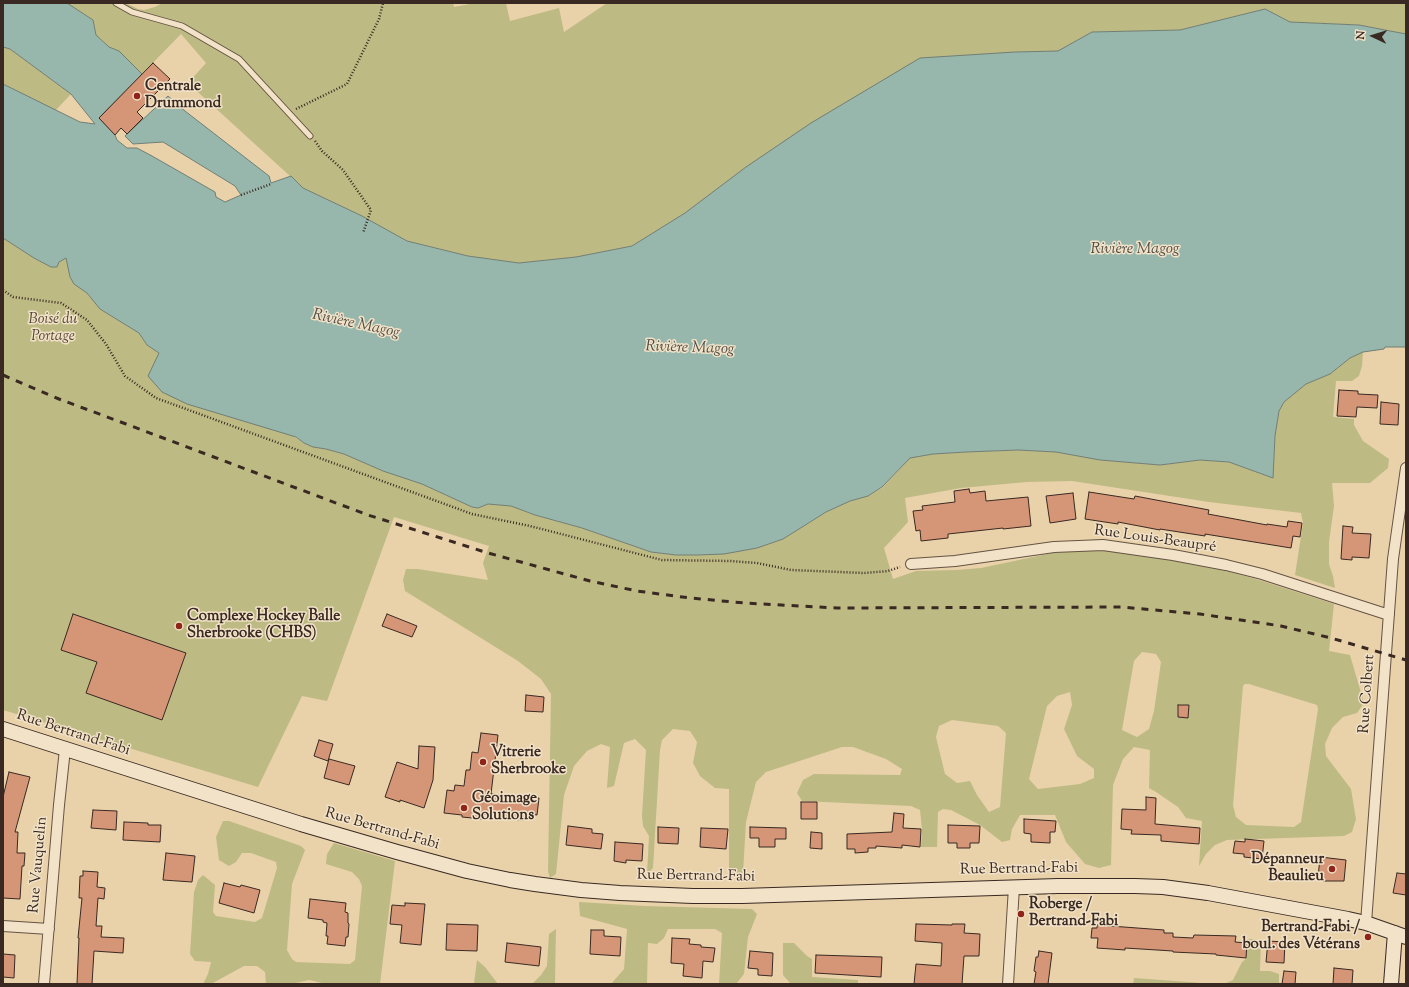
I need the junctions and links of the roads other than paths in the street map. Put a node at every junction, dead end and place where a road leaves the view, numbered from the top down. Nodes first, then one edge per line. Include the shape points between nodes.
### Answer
1 (116, 3) edge
2 (310, 136) road end
3 (1406, 468) edge
4 (910, 564) road end
5 (1389, 615) junction
6 (3, 729) edge
7 (65, 749) junction
8 (1014, 887) junction
9 (1366, 923) junction
10 (3, 926) edge
11 (49, 929) junction
12 (1400, 935) edge
13 (44, 984) edge
14 (1008, 984) edge
15 (1391, 984) edge

1 - 2 lane via 132,12 182,26 238,59
3 - 5 street, Rue Colbert via 1393,559
4 - 5 street, Rue Louis-Beaupré via 955,561 1054,547 1116,547 1173,555 1262,574
5 - 9 street, Rue Colbert
6 - 7 street, Rue Bertrand-Fabi
7 - 8 street, Rue Bertrand-Fabi via 397,852 467,871 529,883 581,890 694,896
7 - 11 street, Rue Vauquelin
8 - 9 street, Rue Bertrand-Fabi via 1164,887
8 - 14 street
9 - 12 street, Rue Bertrand-Fabi
10 - 11 street
11 - 13 street, Rue Vauquelin
12 - 15 street

